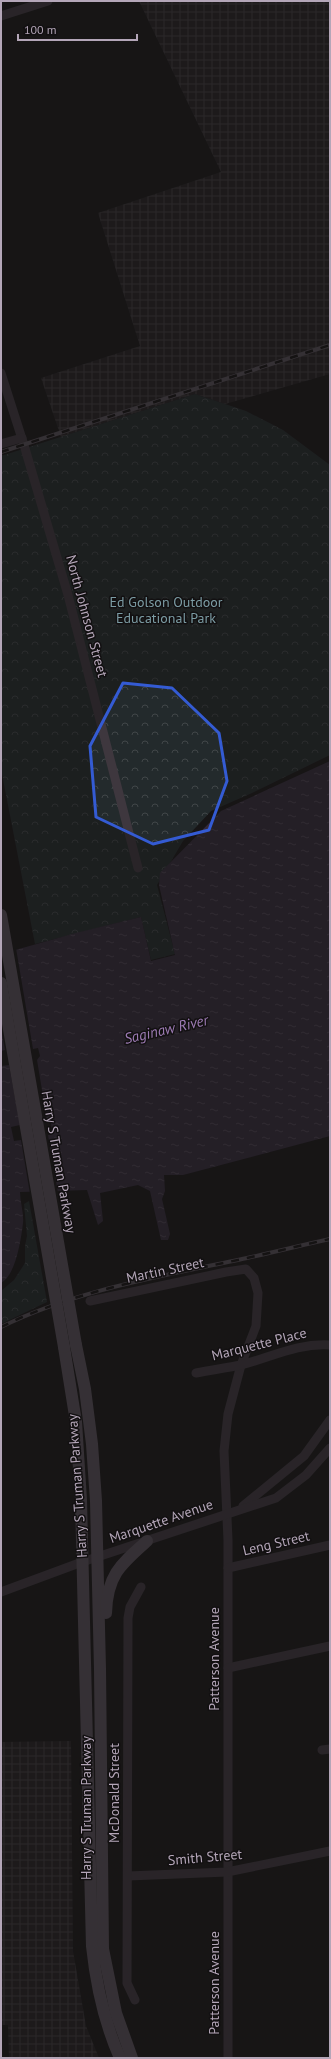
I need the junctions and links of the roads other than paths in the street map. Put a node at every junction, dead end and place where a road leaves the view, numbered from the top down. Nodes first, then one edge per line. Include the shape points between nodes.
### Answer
1 (48, 1) edge
2 (1, 16) edge
3 (1, 373) edge
4 (22, 438) junction
5 (1, 444) edge
6 (138, 868) dead end
7 (1, 915) edge
8 (1, 983) edge
9 (246, 1269) joint
10 (90, 1301) dead end
11 (330, 1345) edge
12 (70, 1346) junction
13 (241, 1364) junction
14 (196, 1373) dead end
15 (330, 1420) edge
16 (330, 1448) edge
17 (239, 1509) junction
18 (228, 1513) junction
19 (147, 1541) junction
20 (330, 1545) edge
21 (97, 1558) junction
22 (82, 1562) junction
23 (228, 1568) junction
24 (141, 1587) dead end
25 (1, 1592) edge
26 (99, 1643) junction
27 (330, 1646) edge
28 (228, 1668) junction
29 (330, 1851) edge
30 (227, 1872) junction
31 (128, 1876) junction
32 (135, 2000) dead end
33 (120, 2058) edge
34 (132, 2058) edge
35 (228, 2058) edge

1 - 2 street
3 - 4 street, North Johnson Street
4 - 5 street
4 - 6 street, North Johnson Street via 68,595
7 - 12 main road, Harry S Truman Parkway, bridge
8 - 12 main road, Harry S Truman Parkway, bridge
9 - 10 street, Martin Street
9 - 13 street, Patterson Avenue via 254,1278 258,1293 258,1309 256,1326
11 - 13 street, Marquette Place via 317,1344 281,1350
12 - 21 main road, Harry S Truman Parkway via 85,1389 92,1444
12 - 22 main road, Harry S Truman Parkway
13 - 14 street, Marquette Place
13 - 18 street, Patterson Avenue via 228,1414 224,1451
15 - 17 street, Marquette Avenue via 304,1456
16 - 17 street, Marquette Avenue via 306,1475 276,1498
17 - 18 street, Marquette Avenue
18 - 19 street, Marquette Avenue
18 - 23 street, Patterson Avenue
19 - 21 street, Marquette Avenue
19 - 26 main road via 119,1566 111,1580
20 - 23 street, Leng Street
21 - 22 street, Marquette Avenue
21 - 26 main road, Harry S Truman Parkway
22 - 25 street, Marquette Avenue
22 - 33 main road, Harry S Truman Parkway via 92,1946 101,2000
23 - 28 street, Patterson Avenue
24 - 31 street, McDonald Street via 130,1607 128,1618
26 - 34 main road, Harry S Truman Parkway via 103,1949 116,2013
27 - 28 street
28 - 30 street, Patterson Avenue
29 - 30 street, Smith Street
30 - 31 street, Smith Street
30 - 35 street, Patterson Avenue
31 - 32 street, McDonald Street via 127,1983

